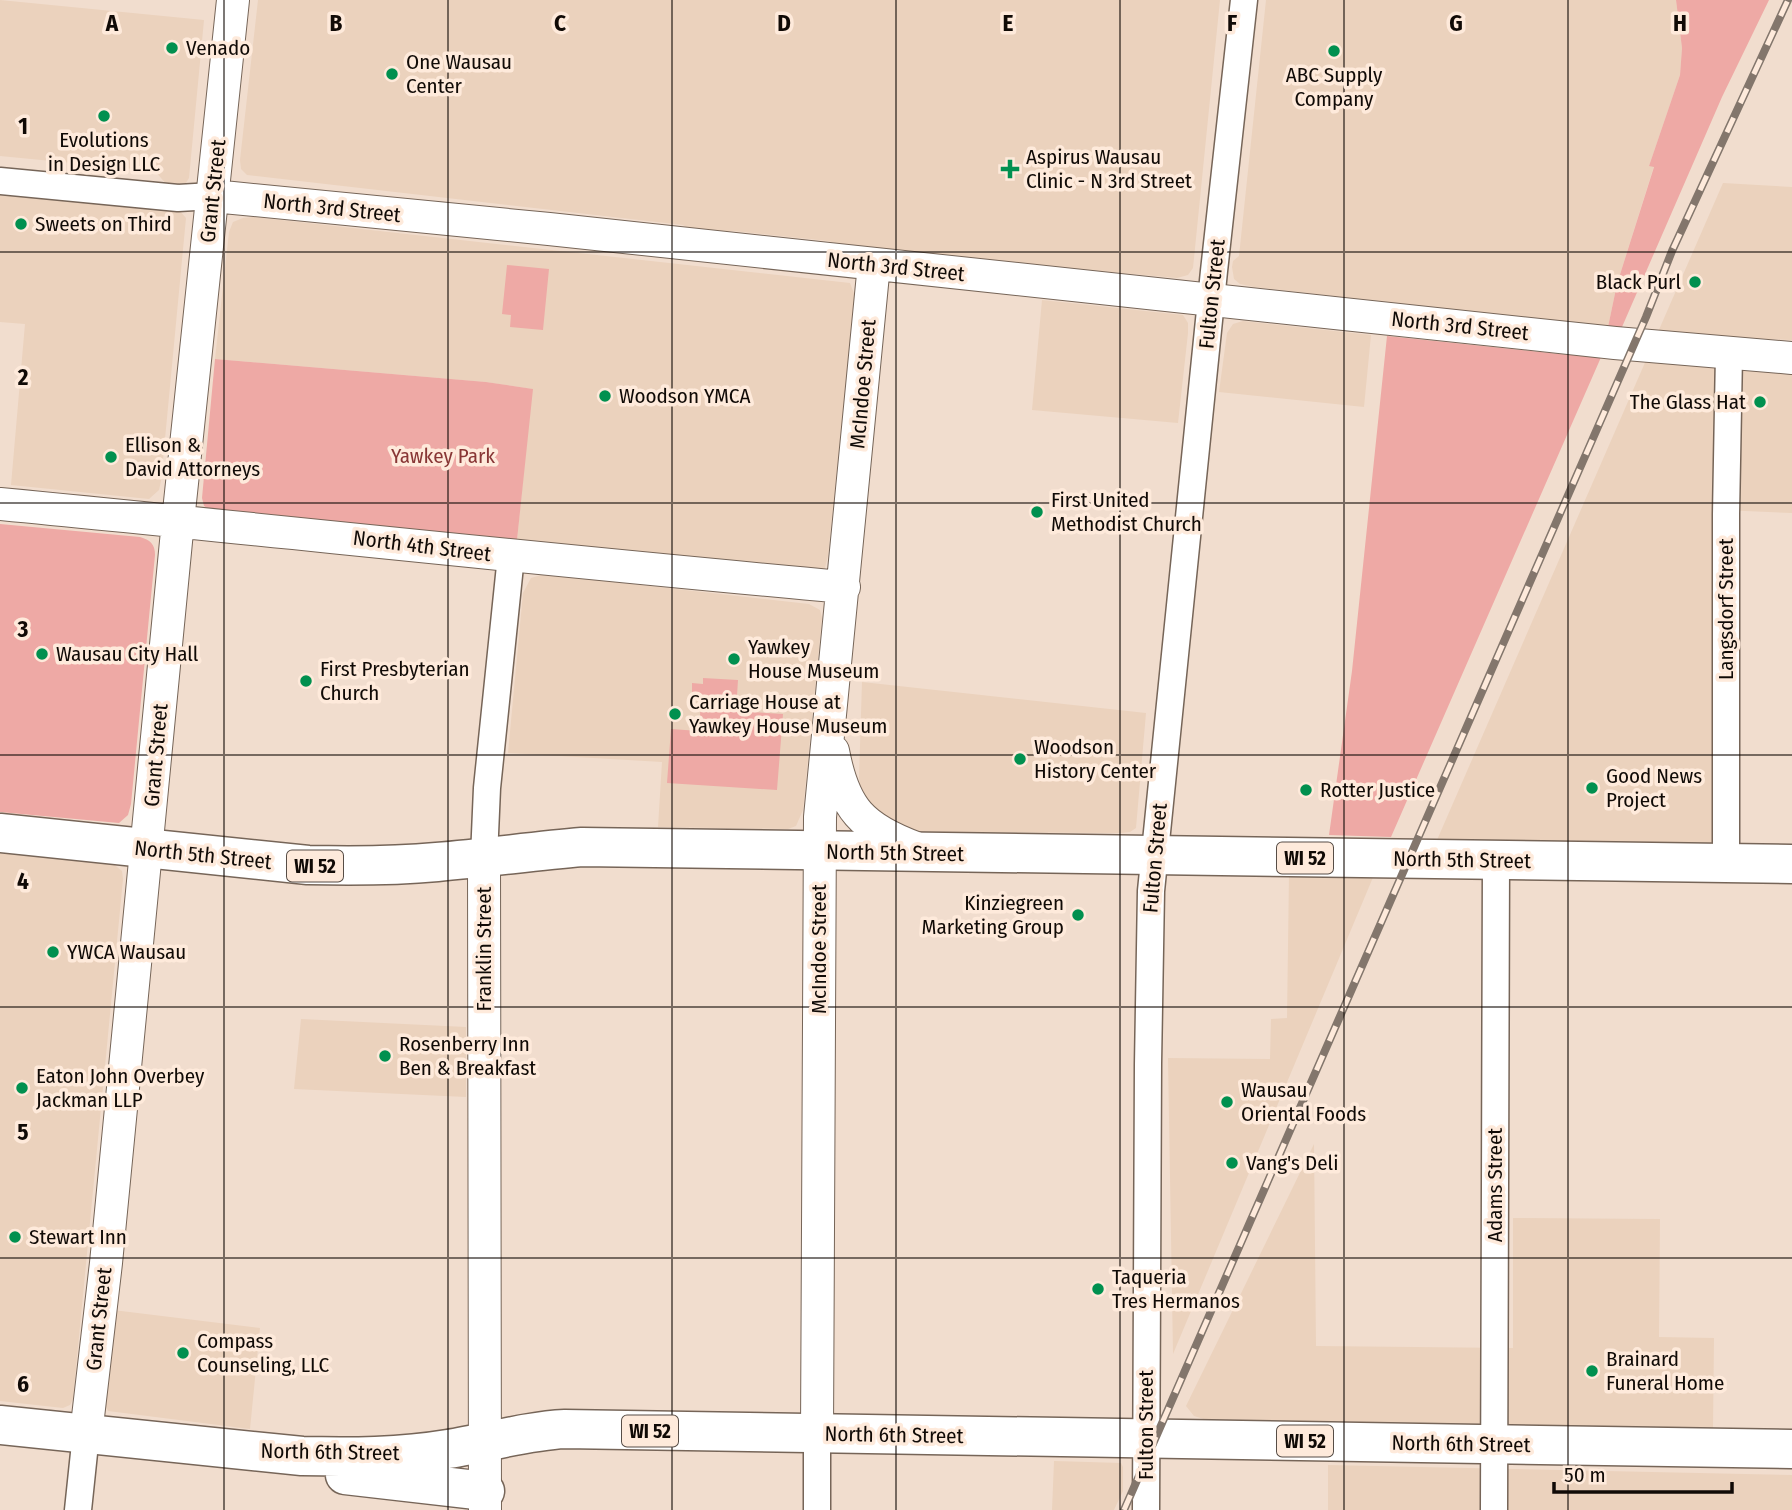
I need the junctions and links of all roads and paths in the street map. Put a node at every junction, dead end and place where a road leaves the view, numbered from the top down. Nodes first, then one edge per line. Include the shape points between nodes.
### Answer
1 (233, 0) edge
2 (1244, 0) edge
3 (0, 181) edge
4 (213, 196) junction
5 (874, 264) junction
6 (1211, 300) junction
7 (1729, 354) junction
8 (1792, 358) edge
9 (0, 504) edge
10 (178, 521) junction
11 (511, 556) junction
12 (844, 587) junction
13 (828, 729) junction
14 (0, 833) edge
15 (147, 849) junction
16 (819, 851) junction
17 (931, 853) junction
18 (1154, 856) junction
19 (485, 857) junction
20 (1496, 861) junction
21 (1727, 864) junction
22 (1792, 864) edge
23 (0, 1425) edge
24 (86, 1434) junction
25 (817, 1434) junction
26 (1146, 1439) junction
27 (484, 1441) junction
28 (1494, 1444) junction
29 (1792, 1449) edge
30 (302, 1456) junction
31 (485, 1500) edge
32 (78, 1510) edge
33 (817, 1510) edge
34 (1146, 1510) edge
35 (1494, 1510) edge

1 - 4 street, Grant Street
2 - 6 street, Fulton Street
3 - 4 street, North 3rd Street via 178,198
4 - 5 street, North 3rd Street
4 - 10 street, Grant Street
5 - 6 street, North 3rd Street
5 - 12 street, McIndoe Street
6 - 7 street, North 3rd Street
6 - 18 street, Fulton Street
7 - 8 street, North 3rd Street
7 - 21 street, Langsdorf Street
9 - 10 street, North 4th Street
10 - 11 street, North 4th Street
10 - 15 street, Grant Street
11 - 12 street, North 4th Street
11 - 19 street, Franklin Street via 487,788
12 - 13 street, McIndoe Street
13 - 16 street, McIndoe Street
13 - 17 street via 837,773 852,806 879,832
14 - 15 main road, North 5th Street / WI 52
15 - 19 main road, North 5th Street / WI 52 via 308,866
15 - 24 street, Grant Street
16 - 17 main road, North 5th Street / WI 52
16 - 19 main road, North 5th Street / WI 52 via 582,847
16 - 25 street, McIndoe Street
17 - 18 main road, North 5th Street / WI 52
18 - 20 main road, North 5th Street / WI 52
18 - 26 street, Fulton Street via 1149,925
19 - 27 street, Franklin Street
20 - 21 main road, North 5th Street / WI 52
20 - 28 street, Adams Street
21 - 22 main road, North 5th Street / WI 52
23 - 24 main road, North 6th Street / WI 52
24 - 30 main road, North 6th Street / WI 52
24 - 32 street, Grant Street
25 - 26 main road, North 6th Street / WI 52
25 - 27 main road, North 6th Street / WI 52 via 565,1429
25 - 33 street, McIndoe Street
26 - 28 main road, North 6th Street / WI 52
26 - 34 street, Fulton Street
27 - 30 main road, North 6th Street / WI 52 via 402,1454
27 - 31 street, Franklin Street
28 - 29 main road, North 6th Street / WI 52
28 - 35 street, Adams Street
30 - 31 main road via 348,1476

